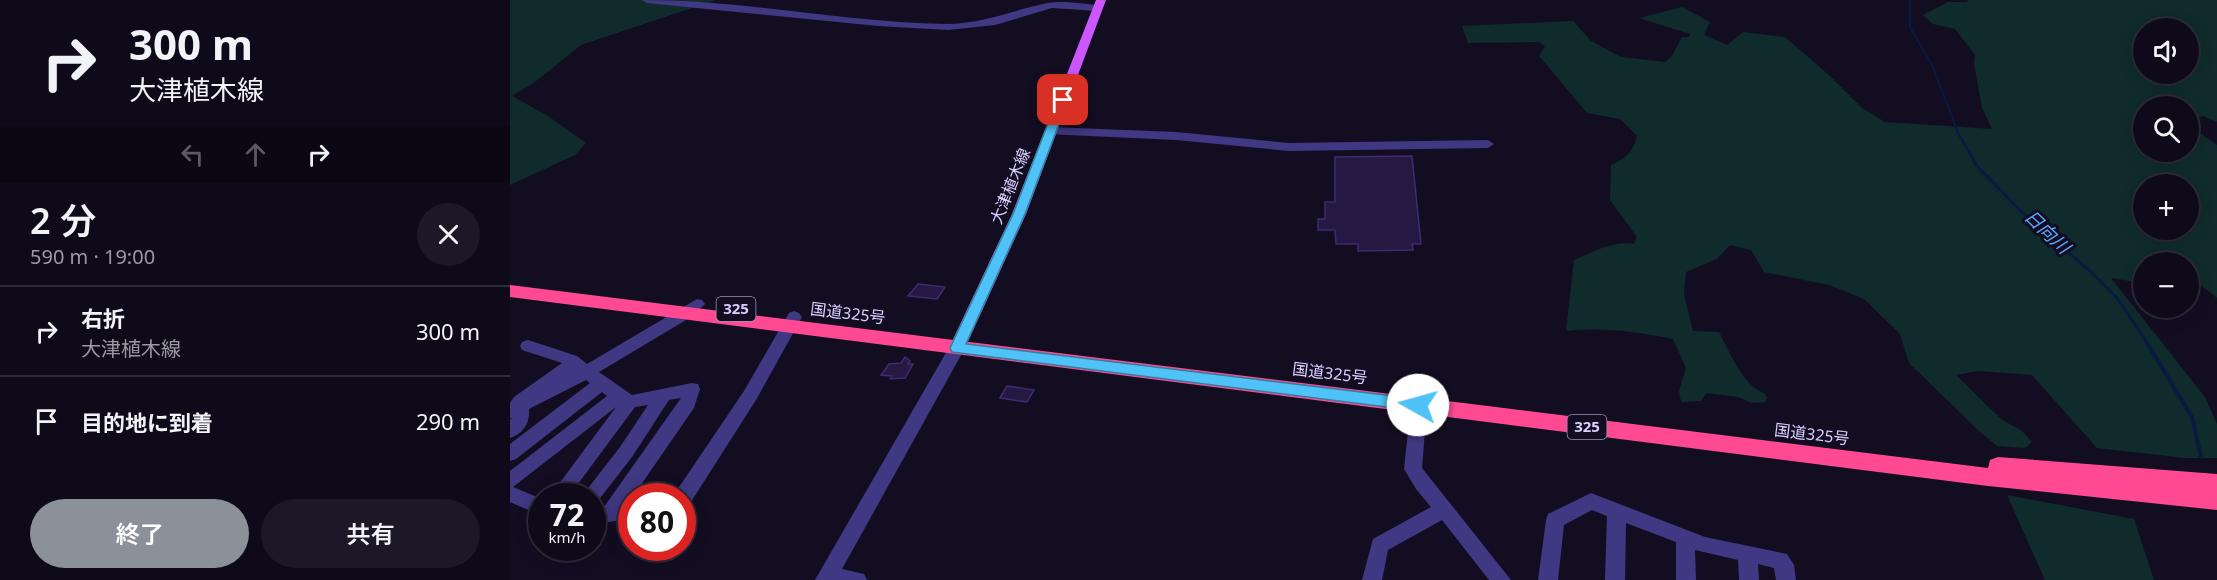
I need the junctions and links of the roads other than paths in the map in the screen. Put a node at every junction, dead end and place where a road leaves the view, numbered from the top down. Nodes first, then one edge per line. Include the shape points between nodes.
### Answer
1 (647, 0) edge
2 (1100, 4) edge
3 (1051, 131) junction
4 (1488, 144) dead end
5 (510, 280) edge
6 (510, 291) edge
7 (692, 308) junction
8 (792, 322) junction
9 (960, 344) junction
10 (528, 346) dead end
11 (581, 367) junction
12 (603, 382) junction
13 (664, 394) junction
14 (625, 399) junction
15 (1419, 400) junction
16 (516, 409) edge
17 (510, 431) edge
18 (510, 454) edge
19 (510, 480) edge
20 (568, 483) edge
21 (601, 483) edge
22 (692, 483) edge
23 (2217, 483) edge
24 (510, 494) edge
25 (2217, 501) edge
26 (528, 502) edge
27 (1444, 509) junction
28 (1617, 510) junction
29 (606, 515) edge
30 (1685, 538) junction
31 (1747, 553) junction
32 (826, 578) edge
33 (857, 580) edge
34 (1372, 580) edge
35 (1501, 580) edge
36 (1548, 580) edge
37 (1615, 580) edge
38 (1686, 580) edge
39 (1749, 580) edge
40 (1786, 580) edge

1 - 2 street via 948,27 995,22 1051,5
2 - 3 main road, 大津植木線
3 - 4 street via 1176,136 1289,147
3 - 9 main road, 大津植木線 via 1019,214
5 - 7 highway, 国道325号 / 325
6 - 7 highway, 国道325号 / 325
7 - 8 highway, 国道325号 / 325
7 - 11 street
8 - 9 highway, 国道325号 / 325
8 - 22 street
9 - 15 highway, 国道325号 / 325
9 - 32 street
10 - 11 street via 559,355
11 - 12 street
11 - 16 street via 520,402
12 - 14 street
12 - 18 street
13 - 14 street
13 - 21 street
13 - 29 street via 692,389 688,403
14 - 19 street
14 - 20 street
15 - 23 highway, 国道325号 / 325 via 1982,464
15 - 25 highway, 国道325号 / 325 via 1988,477
15 - 27 street via 1413,469
16 - 17 street via 521,420
24 - 26 street
27 - 34 street via 1380,545
27 - 35 street
28 - 30 street
28 - 36 street via 1590,501 1555,520
28 - 37 street
30 - 31 street
30 - 38 street
31 - 39 street
31 - 40 street via 1780,560
32 - 33 street

